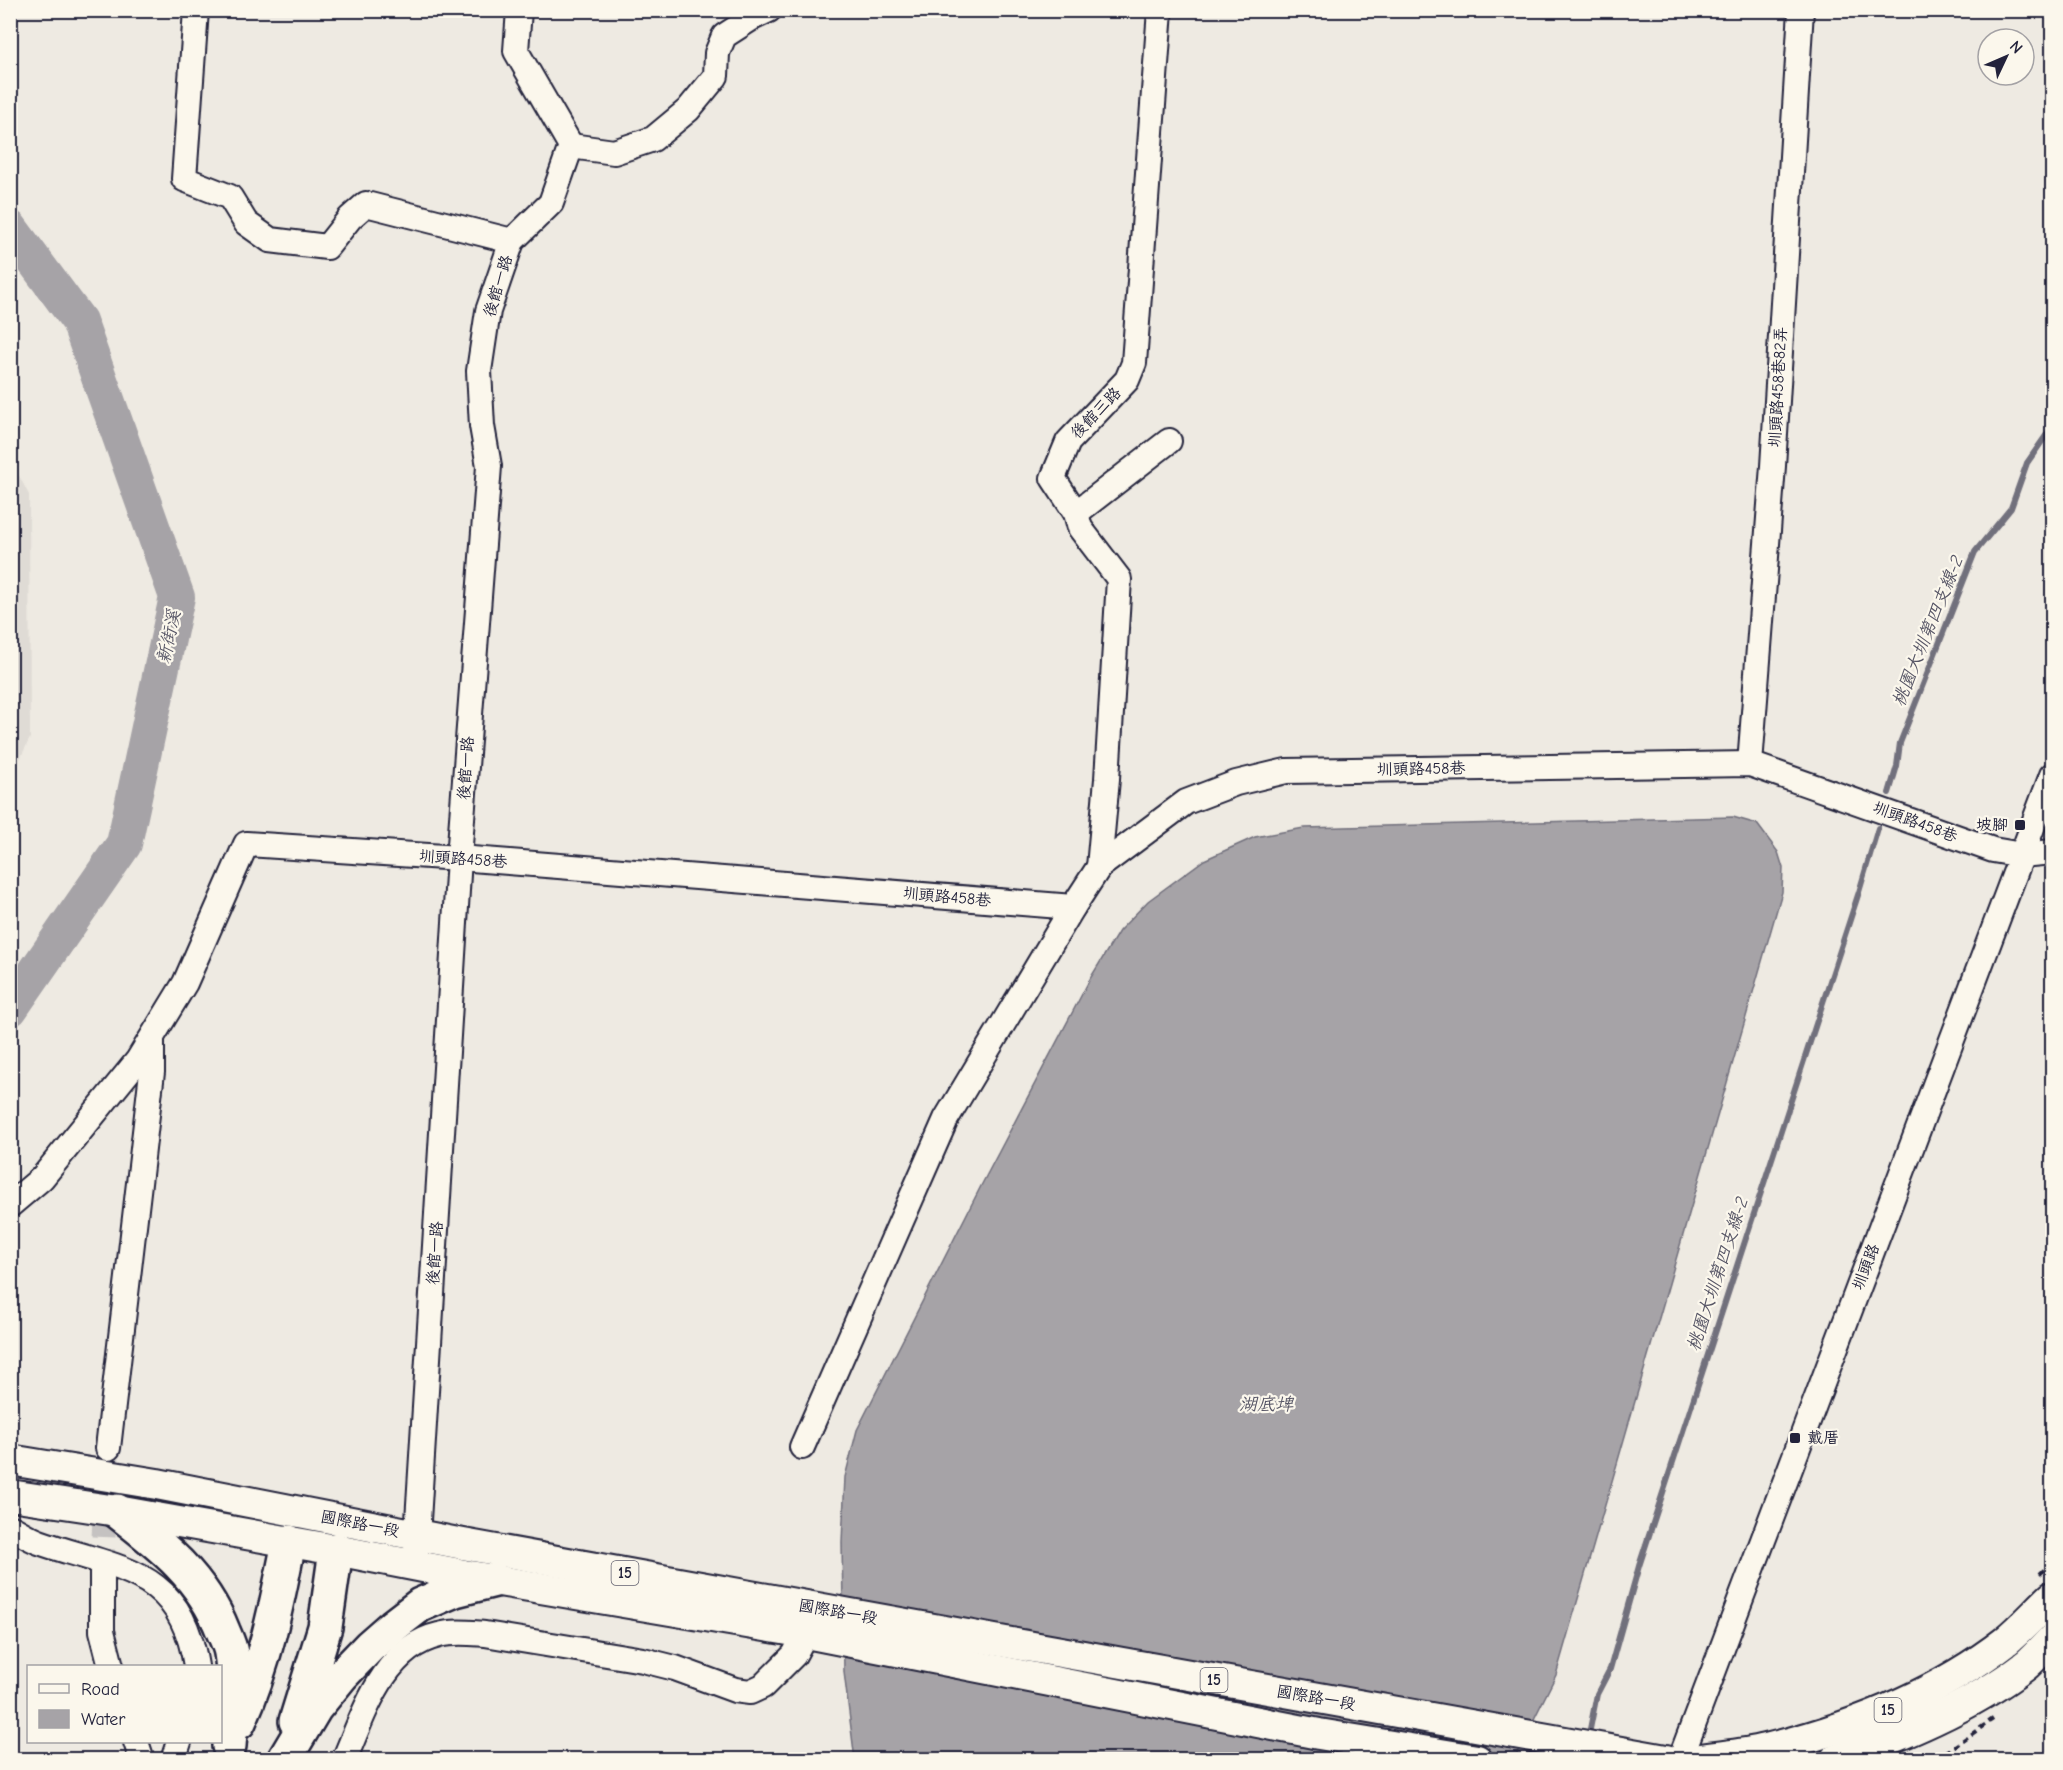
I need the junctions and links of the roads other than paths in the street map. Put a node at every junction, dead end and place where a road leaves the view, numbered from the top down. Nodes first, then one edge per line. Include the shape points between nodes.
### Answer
1 (196, 10) edge
2 (519, 10) edge
3 (769, 10) edge
4 (1160, 10) edge
5 (1801, 10) edge
6 (571, 146) junction
7 (512, 241) junction
8 (1169, 441) dead end
9 (1076, 513) junction
10 (1750, 764) junction
11 (2052, 775) edge
12 (2052, 852) edge
13 (2022, 855) junction
14 (459, 858) junction
15 (1099, 867) junction
16 (1073, 907) junction
17 (153, 1036) junction
18 (10, 1205) edge
19 (802, 1447) dead end
20 (108, 1448) tunnel mouth
21 (10, 1460) edge
22 (10, 1495) edge
23 (117, 1511) junction
24 (311, 1514) junction
25 (10, 1527) edge
26 (417, 1535) junction
27 (289, 1542) junction
28 (336, 1550) junction
29 (416, 1566) junction
30 (102, 1573) tunnel mouth
31 (495, 1580) junction
32 (2045, 1586) edge
33 (806, 1634) junction
34 (2052, 1639) edge
35 (111, 1665) edge
36 (196, 1665) edge
37 (136, 1743) edge
38 (179, 1743) edge
39 (226, 1753) edge
40 (142, 1760) edge
41 (172, 1760) edge
42 (283, 1760) edge
43 (344, 1760) edge
44 (1477, 1760) edge
45 (1666, 1760) edge
46 (1680, 1760) edge
47 (1694, 1760) edge
48 (1835, 1760) edge

1 - 7 street via 184,179 230,197 246,223 270,240 327,247 366,204
2 - 6 street via 516,51
3 - 6 street via 724,36 717,53 716,76 688,110 653,139 614,152
4 - 9 street, 後館三路 via 1134,363 1127,380 1068,442 1053,478
5 - 10 street, 圳頭路458巷82弄
6 - 7 street, 後館一路 via 551,202
7 - 14 street, 後館一路 via 488,311 479,371 489,466
8 - 9 street
9 - 15 street, 後館三路 via 1080,528 1119,579
10 - 13 street, 圳頭路458巷 via 1994,850
10 - 15 street, 圳頭路458巷 via 1286,771 1236,783 1186,802
11 - 13 street, 圳頭路
12 - 13 street, 圳頭路458巷
13 - 46 street, 圳頭路
14 - 16 street, 圳頭路458巷
14 - 17 street, 圳頭路458巷 via 246,844 185,983
14 - 26 street, 後館一路
15 - 16 street, 圳頭路458巷
16 - 19 street via 946,1119
17 - 18 street, 圳頭路458巷 via 42,1178
17 - 20 street
21 - 24 main road, 國際路一段 / 15
22 - 23 main road, 國際路一段 / 15
23 - 27 main road, 國際路一段 / 15
23 - 39 highway via 162,1545 197,1582 216,1613 231,1652 233,1700
24 - 26 main road, 國際路一段 / 15
24 - 27 main road
24 - 28 main road
25 - 36 street via 37,1541 115,1564 143,1578 168,1597 184,1620
26 - 29 street, 後館一路
26 - 45 main road, 國際路一段 / 15
27 - 28 main road, 國際路一段 / 15
27 - 39 highway via 275,1617 251,1695
28 - 29 main road, 國際路一段 / 15
28 - 42 highway via 325,1627
29 - 31 main road, 國際路一段 / 15
30 - 35 street via 102,1631
31 - 33 main road, 國際路一段 / 15
31 - 42 highway via 455,1590 420,1605 394,1625 315,1708
32 - 47 main road, 15 via 2007,1640 1911,1700 1858,1723 1775,1746
33 - 43 street via 794,1655 763,1686 750,1692 643,1660 485,1634 439,1635 420,1642 386,1672
33 - 44 main road, 國際路一段 / 15 via 1319,1734
34 - 48 main road, 15 via 2026,1664 1979,1695 1932,1720
37 - 40 street
38 - 41 street

